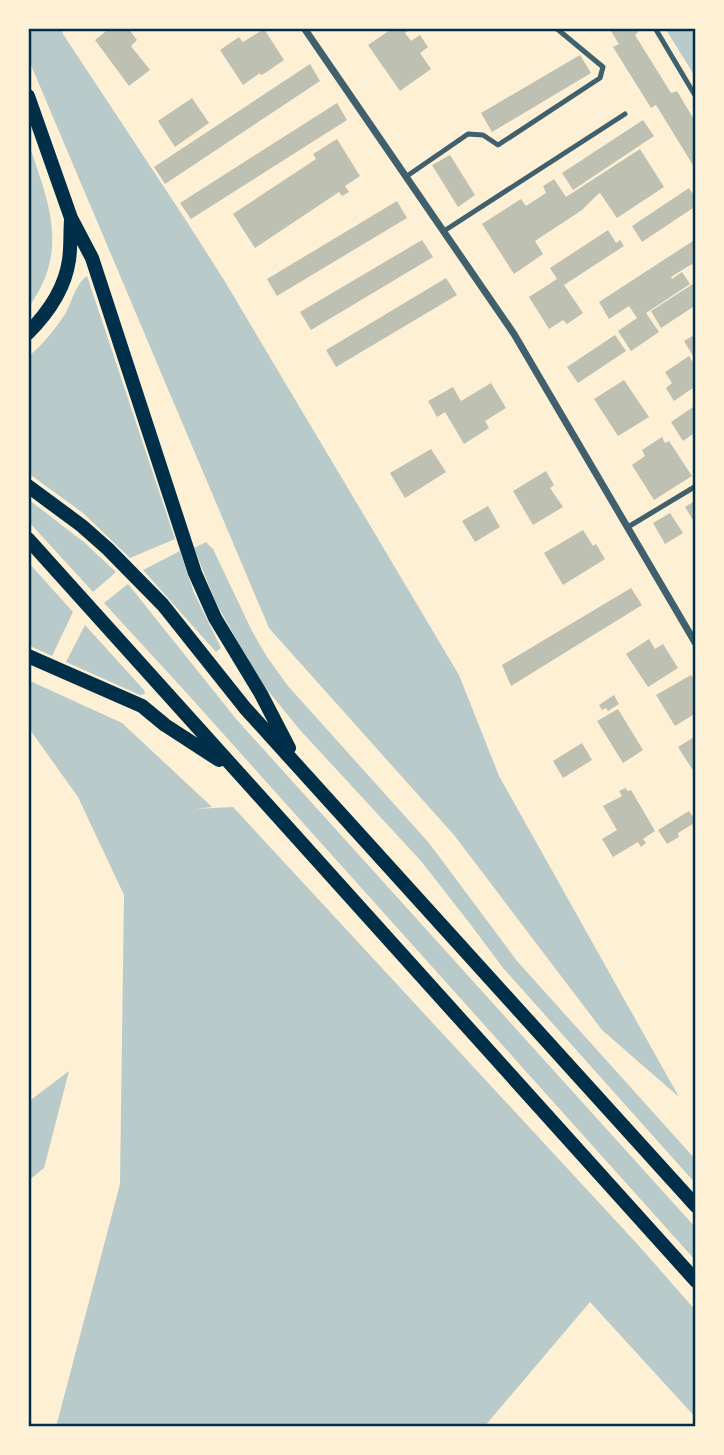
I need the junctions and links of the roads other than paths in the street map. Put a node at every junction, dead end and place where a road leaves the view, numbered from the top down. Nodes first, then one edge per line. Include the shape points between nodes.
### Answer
1 (304, 28) edge
2 (556, 28) edge
3 (655, 28) edge
4 (28, 96) edge
5 (696, 96) edge
6 (625, 114) dead end
7 (407, 177) junction
8 (71, 218) junction
9 (444, 231) junction
10 (28, 333) edge
11 (28, 486) edge
12 (696, 486) edge
13 (628, 527) junction
14 (28, 539) edge
15 (696, 644) edge
16 (28, 656) edge
17 (298, 765) junction
18 (237, 772) junction
19 (696, 1206) edge
20 (696, 1281) edge

1 - 7 street
2 - 7 lane via 603,67 600,78 498,145 483,135 468,134
3 - 5 lane
4 - 8 main road
6 - 9 lane
7 - 9 street
8 - 10 main road via 64,281
8 - 17 main road via 92,258 195,573 215,618
9 - 13 street via 514,334
11 - 17 main road via 91,534 163,605 245,708
12 - 13 lane
13 - 15 street
14 - 18 main road
16 - 18 main road via 142,706
17 - 19 main road
18 - 20 main road

